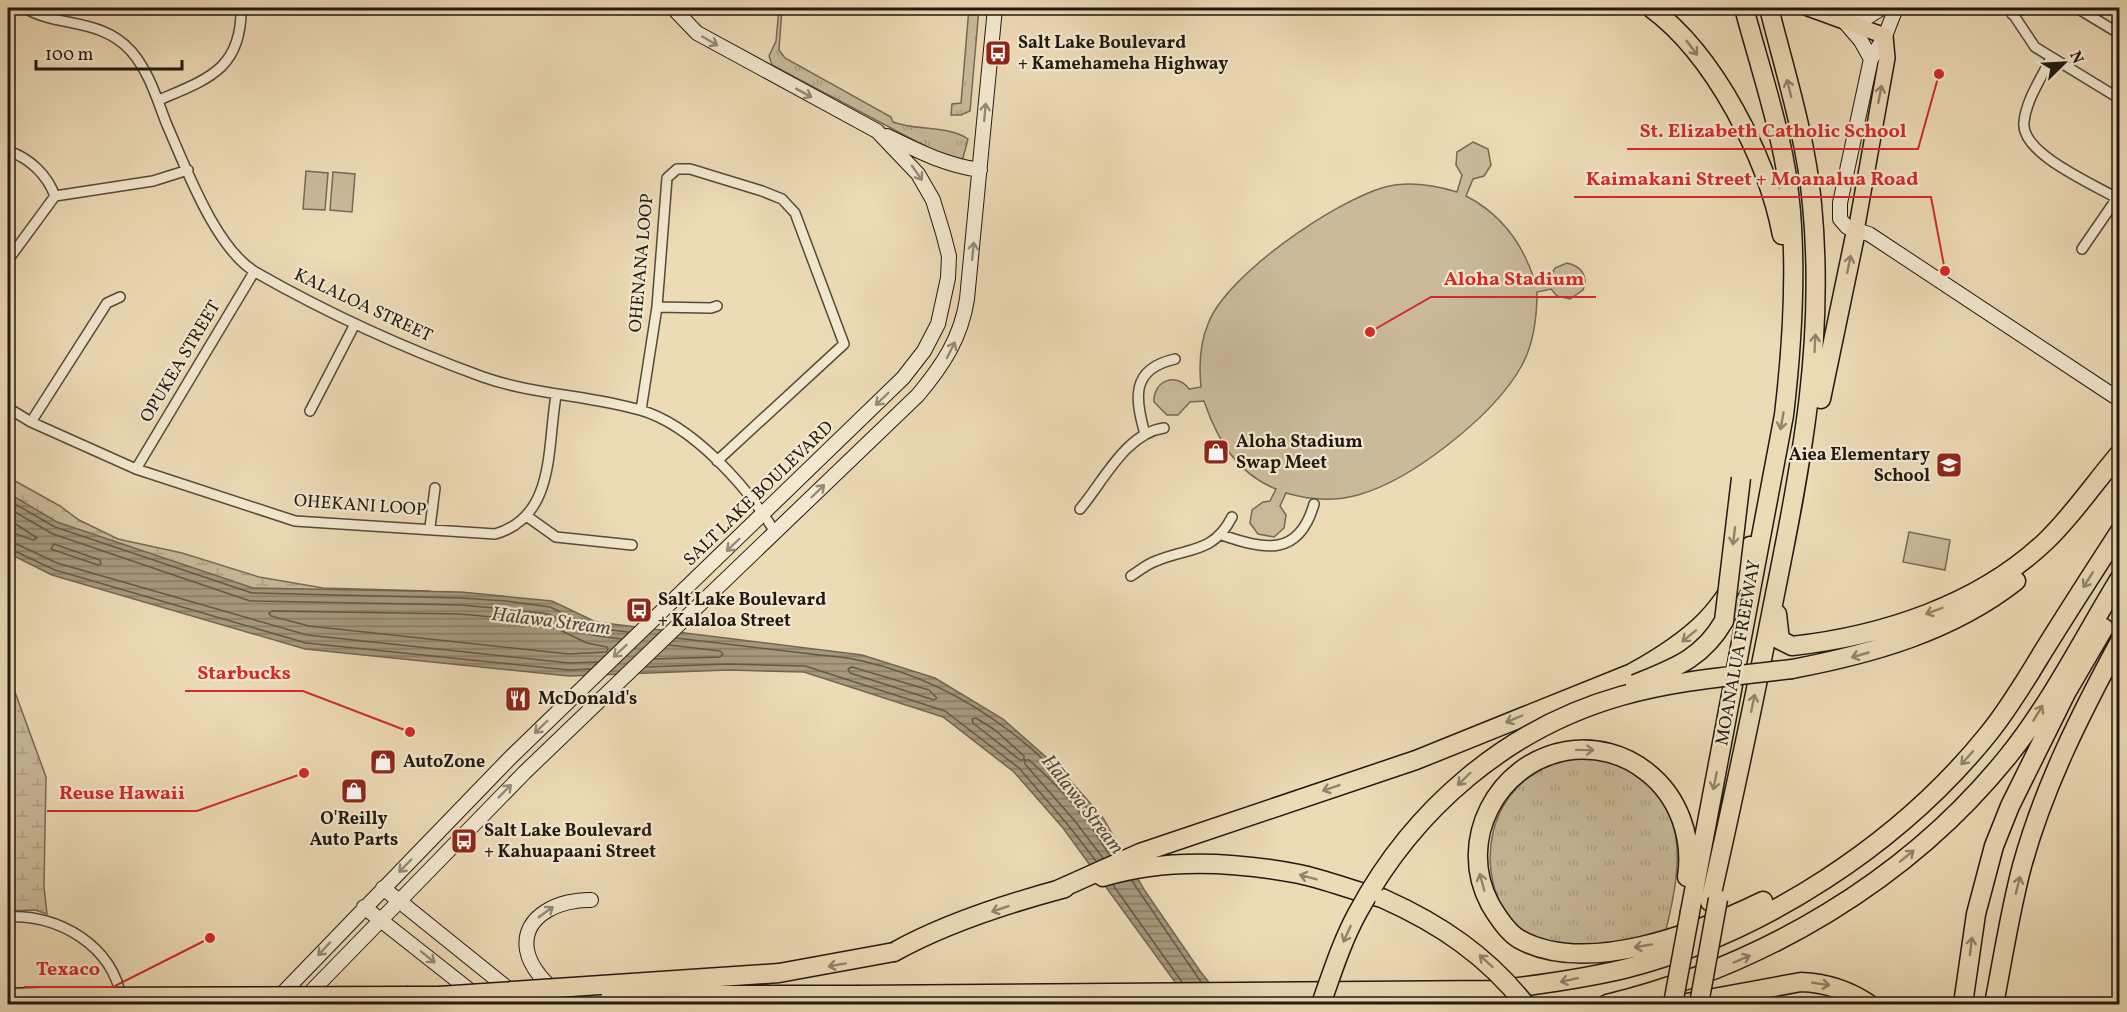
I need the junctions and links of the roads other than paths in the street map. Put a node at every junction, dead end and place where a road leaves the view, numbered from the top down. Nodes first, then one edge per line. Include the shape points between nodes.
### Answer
1 (25, 8) edge
2 (241, 8) edge
3 (673, 8) edge
4 (994, 8) edge
5 (1651, 8) edge
6 (1744, 8) edge
7 (1769, 8) edge
8 (1808, 8) edge
9 (1882, 8) edge
10 (1896, 8) edge
11 (2025, 8) edge
12 (2077, 8) edge
13 (2010, 11) edge
14 (1844, 20) junction
15 (2120, 33) edge
16 (1885, 36) junction
17 (2050, 58) junction
18 (1871, 59) junction
19 (159, 99) junction
20 (2120, 99) edge
21 (877, 131) junction
22 (8, 151) edge
23 (188, 170) junction
24 (980, 170) junction
25 (55, 196) junction
26 (2118, 199) edge
27 (1856, 231) junction
28 (2082, 249) dead end
29 (8, 260) edge
30 (254, 272) junction
31 (120, 297) dead end
32 (1793, 300) junction
33 (717, 306) dead end
34 (657, 307) junction
35 (355, 324) junction
36 (1175, 359) dead end
37 (556, 396) junction
38 (2120, 400) edge
39 (8, 408) edge
40 (641, 410) junction
41 (310, 411) dead end
42 (31, 422) junction
43 (1164, 429) dead end
44 (1145, 434) junction
45 (2120, 453) edge
46 (717, 461) junction
47 (2120, 463) edge
48 (136, 469) junction
49 (1741, 478) dead end
50 (435, 488) dead end
51 (1768, 496) junction
52 (1314, 504) dead end
53 (1793, 505) junction
54 (1080, 509) dead end
55 (764, 514) junction
56 (528, 517) junction
57 (1232, 517) dead end
58 (430, 527) junction
59 (2120, 531) edge
60 (776, 532) junction
61 (1222, 535) junction
62 (632, 544) dead end
63 (1131, 576) dead end
64 (2120, 578) edge
65 (2120, 596) edge
66 (1775, 598) junction
67 (2120, 641) edge
68 (1563, 717) junction
69 (1886, 835) junction
70 (1145, 861) junction
71 (383, 888) junction
72 (591, 900) dead end
73 (1714, 901) junction
74 (400, 902) junction
75 (364, 907) junction
76 (1685, 914) junction
77 (8, 917) edge
78 (382, 921) junction
79 (439, 996) junction
80 (8, 998) edge
81 (122, 1005) edge
82 (272, 1005) edge
83 (299, 1005) edge
84 (487, 1005) edge
85 (527, 1005) edge
86 (569, 1005) edge
87 (1321, 1005) edge
88 (1525, 1005) edge
89 (1607, 1005) edge
90 (1665, 1005) edge
91 (1673, 1005) edge
92 (1681, 1005) edge
93 (1691, 1005) edge
94 (1699, 1005) edge
95 (1869, 1005) edge
96 (1963, 1005) edge
97 (1994, 1005) edge

1 - 19 street, KALALOA STREET via 93,27 120,41 145,70
2 - 19 street via 239,41 222,68 204,81
3 -> 21 main road, SALT LAKE BOULEVARD via 697,33
24 -> 4 main road, SALT LAKE BOULEVARD
5 -> 32 highway via 1674,24 1723,91 1760,159 1778,218
6 - 32 highway via 1783,156
53 -> 7 highway via 1813,374 1815,255 1804,148
8 - 14 main road
9 - 14 main road via 1866,18
10 - 16 main road
11 - 13 street
12 - 15 street
13 - 17 street via 2035,47
14 - 16 main road
14 - 18 main road
16 - 18 main road
27 -> 16 main road via 1887,58
17 - 20 street
17 - 26 street via 2025,113 2023,125 2028,139 2039,152
18 - 27 main road via 1839,213 1844,225
19 - 23 street, KALALOA STREET
21 - 24 main road via 936,160
21 -> 55 main road, SALT LAKE BOULEVARD via 918,174 933,200 949,256 938,324 903,378
22 - 25 street via 36,168 50,182
23 - 25 street via 153,181
23 - 30 street, KALALOA STREET via 223,238
60 -> 24 main road, SALT LAKE BOULEVARD via 918,395 946,358 964,320
25 - 29 street
26 - 28 street
27 - 38 main road via 1869,234
53 -> 27 highway via 1815,426
30 - 35 street, KALALOA STREET
30 - 48 street, OPUKEA STREET
31 - 42 street via 107,303
32 -> 51 highway, MOANALUA FREEWAY via 1784,415
33 - 34 street
34 - 40 street, OHENANA LOOP
34 - 46 street, OHENANA LOOP via 667,178 677,169 690,169 762,191 782,199 795,213 844,344
35 - 37 street, KALALOA STREET via 485,378
35 - 41 street
36 - 44 street via 1153,368 1142,378 1136,393
37 - 40 street, KALALOA STREET
37 - 56 street via 542,492
39 - 42 street, OHEKANI LOOP
40 - 46 street, KALALOA STREET via 681,429
42 - 48 street, OHEKANI LOOP
43 - 44 street
44 - 54 street via 1121,456
45 -> 66 highway via 2065,521 2032,554 1945,607 1866,632 1792,646 1780,640
46 - 55 street, KALALOA STREET
47 -> 68 highway, bridge via 2056,545 2013,583 1983,603 1900,643 1856,657 1792,669 1680,682 1620,696
48 - 58 street, OHEKANI LOOP via 295,521
49 -> 68 highway, bridge via 1724,621 1712,641 1696,656 1675,667
50 - 58 street
51 -> 70 highway via 1745,561 1720,608 1661,657 1632,673 1416,760
51 -> 76 highway, MOANALUA FREEWAY
52 - 61 street via 1310,519 1297,537 1275,548
53 - 66 highway, MOANALUA FREEWAY
55 - 60 street, KALALOA STREET
55 -> 71 main road, SALT LAKE BOULEVARD via 583,686
56 - 58 street, OHEKANI LOOP via 512,529 495,534
56 - 62 street via 556,537
57 - 61 street
59 -> 69 highway via 1989,733 1951,775
74 -> 60 main road, SALT LAKE BOULEVARD via 464,832
61 - 63 street via 1204,547 1155,561
89 -> 64 highway via 1654,992 1751,955 1822,918 1924,842 2008,756
96 -> 65 highway via 1978,903 2002,826 2066,693
73 -> 66 highway, MOANALUA FREEWAY
97 -> 67 highway via 2014,899 2033,831 2062,752
68 -> 87 highway, bridge via 1472,771 1397,850 1358,911
69 -> 76 highway via 1774,896 1659,943 1571,953 1519,938 1501,921 1488,900 1480,876 1478,851 1491,803 1515,775 1558,752 1607,752 1641,767 1667,792 1684,825 1688,852
69 -> 79 highway, bridge via 1825,880 1718,937 1626,968 1494,990
70 -> 79 highway, bridge via 948,927 894,952 779,973
88 -> 70 highway, bridge via 1500,974 1465,944 1384,898 1301,874
71 - 74 main road
71 - 75 main road, SALT LAKE BOULEVARD
86 -> 72 main road via 533,965 527,940 539,915 564,902
73 - 93 highway
73 - 94 highway, bridge
74 - 78 main road, SALT LAKE BOULEVARD
74 - 85 main road
75 - 78 main road
75 -> 82 main road, SALT LAKE BOULEVARD
76 - 90 highway
76 - 91 highway, MOANALUA FREEWAY, bridge
77 - 81 street via 38,919 81,937 109,967 118,984
78 - 83 main road, SALT LAKE BOULEVARD via 332,967
78 -> 84 main road
79 - 80 highway, bridge
92 -> 95 highway via 1801,982 1845,990

